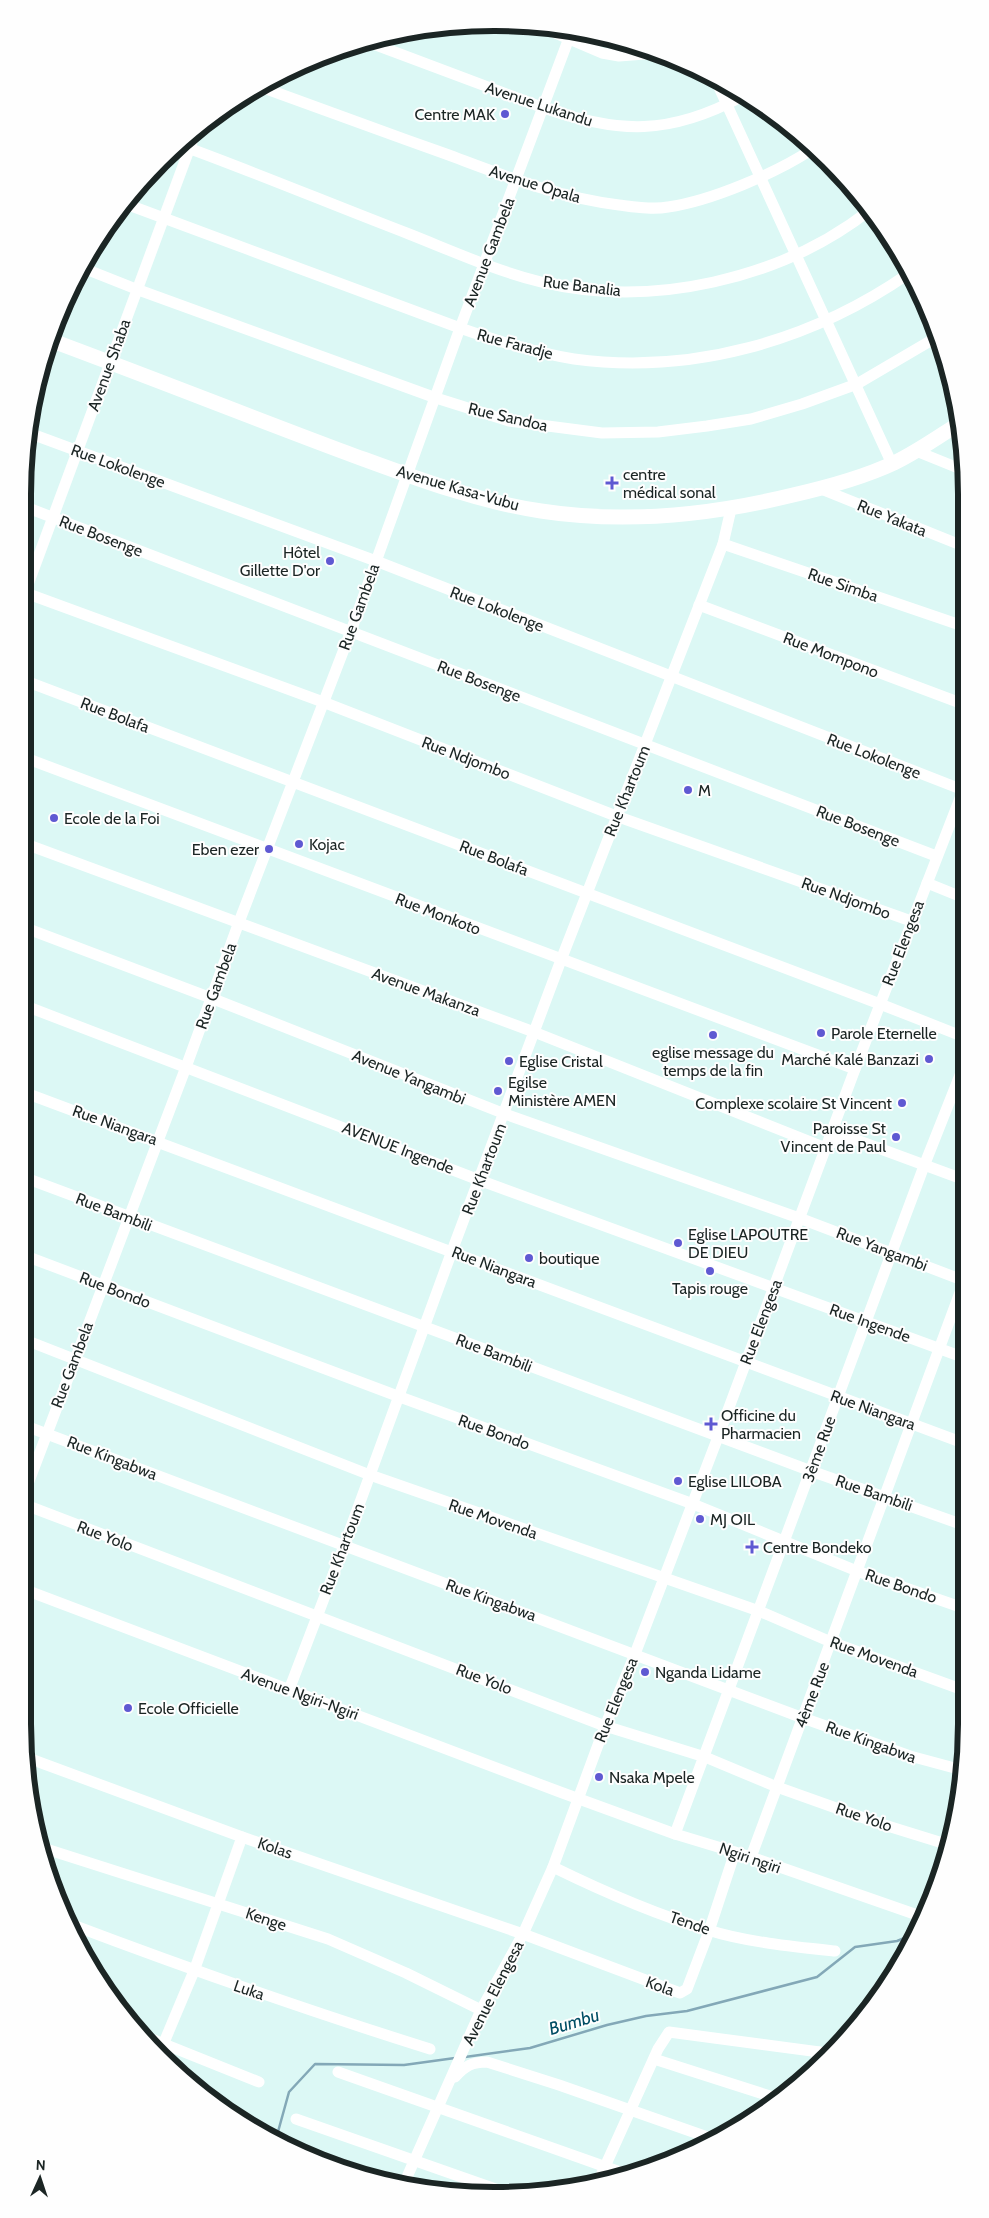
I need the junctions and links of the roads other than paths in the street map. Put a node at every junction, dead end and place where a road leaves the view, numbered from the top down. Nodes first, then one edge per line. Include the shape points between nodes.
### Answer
1 (569, 37) edge
2 (578, 39) edge
3 (379, 46) edge
4 (638, 55) edge
5 (269, 90) edge
6 (720, 90) edge
7 (736, 99) edge
8 (727, 104) junction
9 (544, 108) junction
10 (187, 148) edge
11 (184, 151) edge
12 (807, 153) edge
13 (761, 177) junction
14 (517, 180) junction
15 (132, 206) edge
16 (864, 214) edge
17 (163, 218) junction
18 (795, 254) junction
19 (485, 264) junction
20 (89, 270) edge
21 (903, 277) edge
22 (136, 289) junction
23 (825, 322) junction
24 (460, 328) junction
25 (931, 341) edge
26 (57, 343) edge
27 (110, 362) junction
28 (856, 384) junction
29 (436, 398) junction
30 (953, 428) edge
31 (35, 435) edge
32 (78, 451) junction
33 (916, 451) junction
34 (892, 464) junction
35 (957, 468) edge
36 (408, 475) junction
37 (821, 489) junction
38 (31, 509) edge
39 (732, 509) junction
40 (53, 518) junction
41 (722, 544) junction
42 (958, 544) edge
43 (376, 561) junction
44 (31, 574) edge
45 (31, 598) edge
46 (699, 606) junction
47 (958, 624) edge
48 (351, 631) junction
49 (672, 678) junction
50 (31, 683) edge
51 (323, 702) junction
52 (958, 702) edge
53 (645, 746) junction
54 (31, 760) edge
55 (293, 782) junction
56 (958, 787) edge
57 (958, 801) edge
58 (616, 816) junction
59 (31, 846) edge
60 (267, 849) junction
61 (936, 856) junction
62 (927, 883) junction
63 (587, 893) junction
64 (958, 896) edge
65 (911, 921) junction
66 (239, 922) junction
67 (31, 930) edge
68 (561, 960) junction
69 (211, 998) junction
70 (880, 1004) junction
71 (31, 1008) edge
72 (534, 1032) junction
73 (958, 1036) edge
74 (186, 1067) junction
75 (855, 1069) junction
76 (958, 1080) edge
77 (31, 1095) edge
78 (505, 1114) junction
79 (158, 1141) junction
80 (826, 1148) junction
81 (924, 1166) junction
82 (958, 1178) edge
83 (31, 1180) edge
84 (479, 1180) junction
85 (128, 1217) junction
86 (799, 1218) junction
87 (452, 1251) junction
88 (892, 1253) junction
89 (31, 1258) edge
90 (958, 1277) edge
91 (102, 1285) junction
92 (774, 1288) junction
93 (958, 1298) edge
94 (866, 1322) junction
95 (425, 1327) junction
96 (31, 1342) edge
97 (939, 1348) junction
98 (958, 1355) edge
99 (75, 1358) junction
100 (746, 1362) junction
101 (839, 1397) junction
102 (400, 1398) junction
103 (911, 1423) junction
104 (31, 1428) edge
105 (46, 1434) junction
106 (718, 1437) junction
107 (958, 1441) edge
108 (811, 1471) junction
109 (31, 1473) edge
110 (370, 1475) junction
111 (883, 1496) junction
112 (692, 1504) junction
113 (31, 1507) edge
114 (958, 1523) edge
115 (784, 1541) junction
116 (344, 1546) junction
117 (856, 1571) junction
118 (664, 1579) junction
119 (31, 1593) edge
120 (958, 1606) edge
121 (759, 1611) junction
122 (317, 1616) junction
123 (831, 1642) junction
124 (635, 1654) junction
125 (958, 1688) edge
126 (730, 1689) junction
127 (289, 1690) junction
128 (803, 1718) junction
129 (605, 1726) junction
130 (705, 1757) junction
131 (33, 1760) edge
132 (956, 1768) edge
133 (777, 1787) junction
134 (578, 1798) junction
135 (675, 1834) junction
136 (242, 1837) junction
137 (942, 1843) edge
138 (49, 1850) edge
139 (734, 1852) junction
140 (751, 1857) junction
141 (553, 1867) junction
142 (218, 1904) junction
143 (916, 1915) edge
144 (79, 1927) edge
145 (709, 1931) junction
146 (524, 1934) junction
147 (835, 1951) dead end
148 (194, 1971) junction
149 (481, 2010) junction
150 (163, 2046) edge
151 (165, 2049) edge
152 (430, 2049) dead end
153 (821, 2052) edge
154 (654, 2060) junction
155 (338, 2072) dead end
156 (259, 2082) dead end
157 (449, 2083) junction
158 (770, 2096) edge
159 (437, 2108) junction
160 (631, 2110) junction
161 (296, 2119) dead end
162 (705, 2136) edge
163 (414, 2161) junction
164 (605, 2166) junction
165 (616, 2170) edge
166 (601, 2174) edge
167 (406, 2178) edge
168 (489, 2187) edge

1 - 9 street, Avenue Gambela
2 - 4 street via 602,53
3 - 9 street, Avenue Lukandu
5 - 14 street, Avenue Opala
6 - 8 street
7 - 8 street, Avenue Lukandu
8 - 9 street, Avenue Lukandu via 667,126 639,128 574,118
8 - 13 street
9 - 14 street, Avenue Gambela
10 - 19 street, Rue Banalia
11 - 17 street, Avenue Shaba
12 - 13 street, Avenue Opala
13 - 14 street, Avenue Opala via 667,208 597,202 545,191
13 - 18 street
14 - 19 street, Avenue Gambela
15 - 17 street, Rue Faradje
16 - 18 street, Rue Banalia via 833,236
17 - 22 street, Avenue Shaba
17 - 24 street, Rue Faradje
18 - 19 street, Rue Banalia via 762,270 724,280 641,291 567,287
18 - 23 street
19 - 24 street, Avenue Gambela
20 - 22 street, Rue Sandoa
21 - 23 street, Rue Faradje
22 - 27 street, Avenue Shaba
22 - 29 street, Rue Sandoa
23 - 24 street, Rue Faradje via 744,350 690,359 627,363 573,358 495,340
23 - 28 street
24 - 29 street, Avenue Gambela
25 - 28 street, Rue Sandoa
26 - 27 main road, Avenue Kasa-Vubu
27 - 32 street, Avenue Shaba
27 - 36 main road, Avenue Kasa-Vubu
28 - 29 street, Rue Sandoa via 750,419 632,433 583,431 509,420
28 - 34 street
29 - 36 street, Avenue Gambela
30 - 33 main road, Avenue Kasa-Vubu
31 - 32 street, Rue Lokolenge
32 - 40 street, Avenue Shaba
32 - 43 street, Rue Lokolenge
33 - 34 main road, Avenue Kasa-Vubu
33 - 35 street
34 - 37 main road, Avenue Kasa-Vubu
36 - 39 main road, Avenue Kasa-Vubu via 475,497 541,511 617,518
36 - 43 street, Rue Gambela
37 - 39 main road, Avenue Kasa-Vubu
37 - 42 street, Rue Yakata
38 - 40 street, Rue Bosenge
39 - 41 street, Rue Khartoum
40 - 44 street, Avenue Shaba
40 - 48 street, Rue Bosenge
41 - 46 street, Rue Khartoum
41 - 47 street, Rue Simba
43 - 48 street, Rue Gambela
43 - 49 street, Rue Lokolenge
45 - 51 street, Rue Ndjombo
46 - 49 street, Rue Khartoum
46 - 52 street, Rue Mompono
48 - 51 street, Rue Gambela
48 - 53 street, Rue Bosenge
49 - 53 street, Rue Khartoum
49 - 56 street, Rue Lokolenge
50 - 55 street, Rue Bolafa
51 - 55 street, Rue Gambela
51 - 58 street, Rue Ndjombo
53 - 58 street, Rue Khartoum
53 - 61 street, Rue Bosenge
54 - 60 street, Rue Monkoto
55 - 60 street, Rue Gambela
55 - 63 street, Rue Bolafa
57 - 61 street, Rue Elengesa
58 - 63 street, Rue Khartoum
58 - 65 street, Rue Ndjombo
59 - 66 street, Avenue Makanza
60 - 66 street, Rue Gambela
60 - 68 street, Rue Monkoto
61 - 62 street, Rue Elengesa
62 - 64 street
62 - 65 street, Rue Elengesa
63 - 68 street, Rue Khartoum
63 - 70 street, Rue Bolafa
65 - 70 street, Rue Elengesa
66 - 69 street, Rue Gambela
66 - 72 street, Avenue Makanza
67 - 69 street, Avenue Yangambi
68 - 72 street, Rue Khartoum
68 - 75 street, Rue Monkoto
69 - 74 street, Rue Gambela
69 - 78 street, Avenue Yangambi
70 - 73 street, Rue Bolafa
70 - 75 street, Rue Elengesa
71 - 74 street, AVENUE Ingende
72 - 78 street, Rue Khartoum
72 - 80 street, Avenue Makanza
74 - 79 street, Rue Gambela
74 - 84 street, AVENUE Ingende
75 - 80 street, Rue Elengesa
76 - 81 street, 3ème Rue
77 - 79 street, Rue Niangara
78 - 84 street, Rue Khartoum
78 - 86 street, Avenue Yangambi
79 - 85 street, Rue Gambela
79 - 87 street, Rue Niangara
80 - 81 street via 839,1137 851,1138
80 - 86 street, Rue Elengesa
81 - 82 street
81 - 88 street, 3ème Rue
83 - 85 street, Rue Bambili
84 - 87 street, Rue Khartoum
84 - 92 street, AVENUE Ingende
85 - 91 street, Rue Gambela
85 - 95 street, Rue Bambili
86 - 88 street, Rue Yangambi
86 - 92 street, Rue Elengesa
87 - 95 street, Rue Khartoum
87 - 100 street, Rue Niangara
88 - 90 street, Rue Yangambi
88 - 94 street, 3ème Rue
89 - 91 street, Rue Bondo
91 - 99 street, Rue Gambela
91 - 102 street, Rue Bondo
92 - 94 street, Rue Ingende
92 - 100 street, Rue Elengesa
93 - 97 street, 4ème Rue
94 - 97 street, Rue Ingende
94 - 101 street, 3ème Rue
95 - 102 street, Rue Khartoum
95 - 106 street, Rue Bambili
96 - 99 street, Rue Movenda
97 - 98 street, Rue Ingende
97 - 103 street, 4ème Rue
99 - 105 street, Rue Gambela
99 - 110 street, Rue Movenda
100 - 101 street, Rue Niangara
100 - 106 street, Rue Elengesa
101 - 103 street, Rue Niangara
101 - 108 street, 3ème Rue
102 - 110 street, Rue Khartoum
102 - 112 street, Rue Bondo
103 - 107 street, Rue Niangara
103 - 111 street, 4ème Rue
104 - 105 street, Rue Kingabwa
105 - 109 street, Rue Gambela
105 - 116 street, Rue Kingabwa
106 - 108 street, Rue Bambili
106 - 112 street, Rue Elengesa
108 - 111 street, Rue Bambili
108 - 115 street, 3ème Rue
110 - 116 street, Rue Khartoum
110 - 118 street, Rue Movenda
111 - 114 street, Rue Bambili
111 - 117 street, 4ème Rue
112 - 115 street, Rue Bondo
112 - 118 street, Rue Elengesa
113 - 122 street, Rue Yolo
115 - 117 street, Rue Bondo
115 - 121 street, 3ème Rue
116 - 122 street, Rue Khartoum
116 - 124 street, Rue Kingabwa
117 - 120 street, Rue Bondo
117 - 123 street, 4ème Rue
118 - 121 street, Rue Movenda
118 - 124 street, Rue Elengesa
119 - 127 street, Avenue Ngiri-Ngiri
121 - 123 street, Rue Movenda
121 - 126 street, 3ème Rue
122 - 127 street, Rue Khartoum
122 - 129 street, Rue Yolo
123 - 125 street, Rue Movenda
123 - 128 street, 4ème Rue
124 - 126 street, Rue Kingabwa
124 - 129 street, Rue Elengesa
126 - 128 street, Rue Kingabwa
126 - 130 street, 3ème Rue
127 - 134 street, Avenue Ngiri-Ngiri
128 - 132 street, Rue Kingabwa via 910,1756
128 - 133 street, 4ème Rue
129 - 130 street, Rue Yolo
129 - 134 street, Rue Elengesa
130 - 133 street, Rue Yolo
130 - 135 street, 3ème Rue
131 - 136 street, Kolas
133 - 137 street, Rue Yolo
133 - 140 street, 4ème Rue
134 - 135 street, Ngiri ngiri
134 - 141 street, Avenue Elengesa
135 - 139 street, Ngiri ngiri
136 - 142 street
136 - 146 street, Kolas
138 - 142 street, Kenge
139 - 140 street, Ngiri ngiri
139 - 145 street, Kola
140 - 143 street, Ngiri ngiri
141 - 145 street, Tende
141 - 146 street, Avenue Elengesa
142 - 148 street
142 - 149 street, Kenge via 328,1939
144 - 148 street, Luka
145 - 146 street, Kola via 687,1989 680,1993
145 - 147 street, Tende
146 - 149 street, Avenue Elengesa
148 - 150 street
148 - 152 street, Luka
149 - 157 street, Avenue Elengesa
151 - 156 street
153 - 154 street via 671,2031 666,2034
154 - 158 street
154 - 160 street
155 - 159 street
157 - 159 street, Avenue Elengesa
157 - 160 street via 467,2066 487,2062
159 - 163 street, Avenue Elengesa
159 - 164 street
160 - 162 street
160 - 164 street
161 - 163 street
163 - 167 street, Avenue Elengesa
163 - 168 street
164 - 165 street
164 - 166 street

